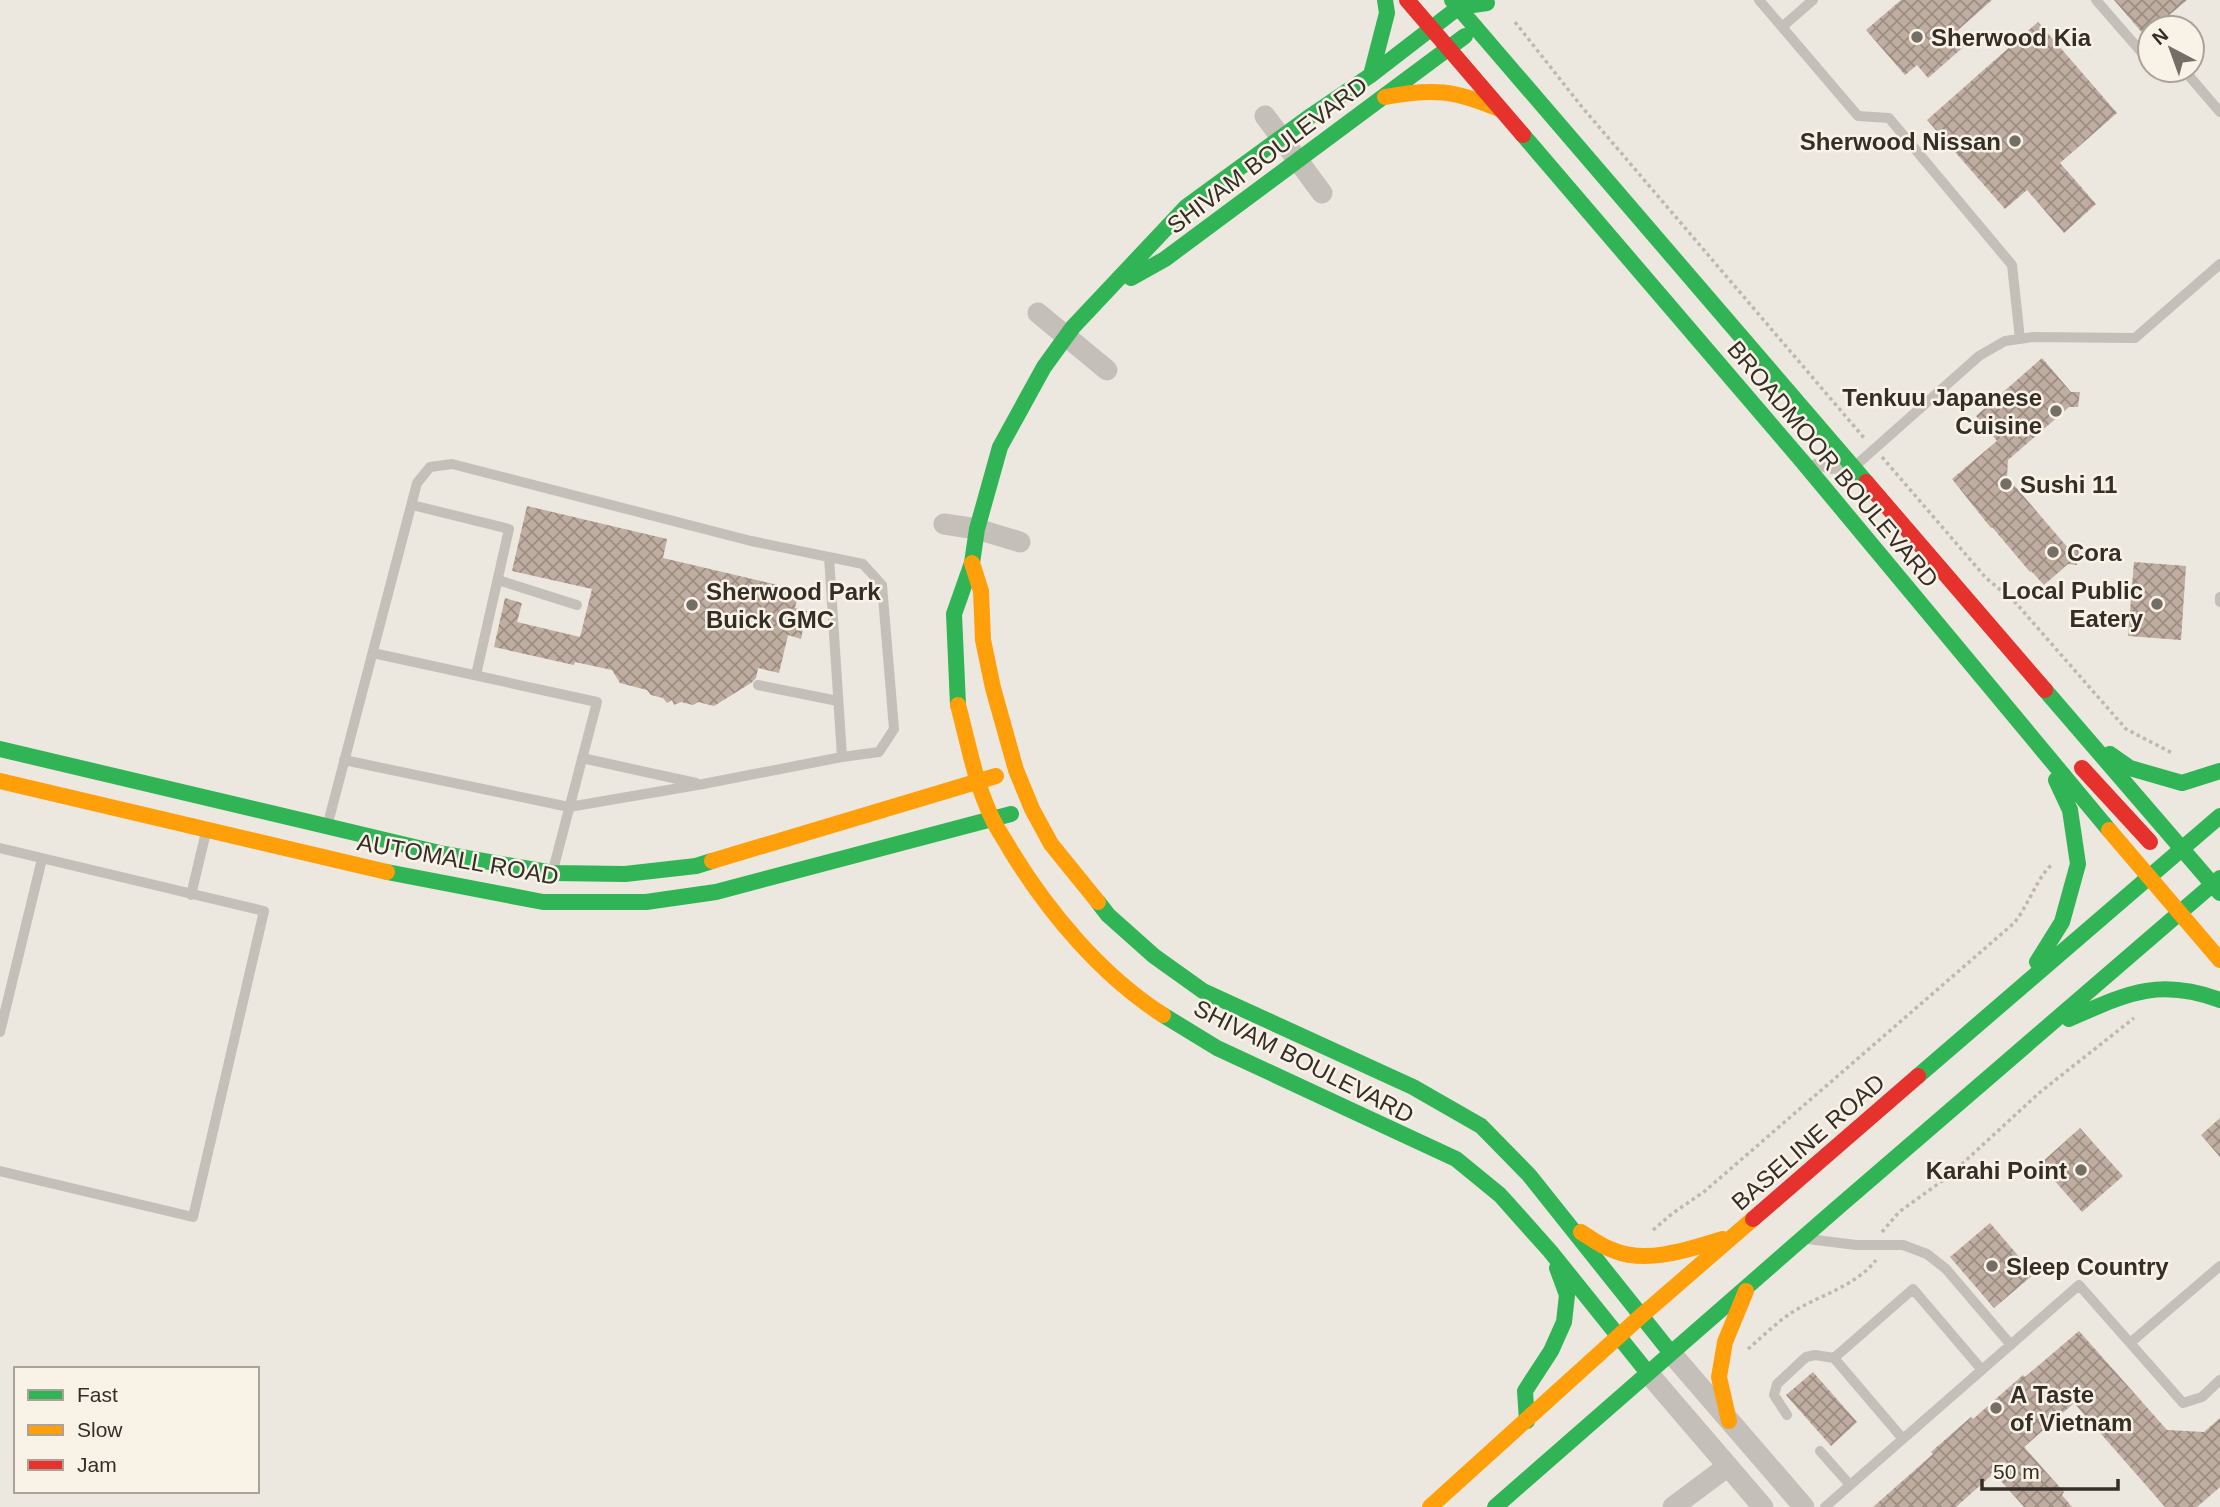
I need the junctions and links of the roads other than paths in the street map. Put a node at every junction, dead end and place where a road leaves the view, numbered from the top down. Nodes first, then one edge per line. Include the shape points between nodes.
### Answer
1 (1385, 0) edge
2 (1407, 0) edge
3 (1759, 0) edge
4 (1813, 0) edge
5 (2096, 0) edge
6 (1489, 1) edge
7 (1455, 4) edge
8 (1782, 27) junction
9 (1432, 28) junction
10 (1477, 29) junction
11 (1449, 46) junction
12 (2136, 46) edge
13 (1371, 75) junction
14 (2196, 84) edge
15 (1381, 97) junction
16 (1500, 109) junction
17 (2220, 112) edge
18 (1265, 116) dead end
19 (1280, 138) junction
20 (1296, 160) junction
21 (1322, 193) dead end
22 (2220, 264) edge
23 (1107, 292) junction
24 (1038, 313) dead end
25 (1067, 335) junction
26 (2020, 339) junction
27 (1107, 370) dead end
28 (1802, 461) junction
29 (1854, 467) junction
30 (412, 505) junction
31 (944, 524) dead end
32 (977, 529) junction
33 (1020, 542) dead end
34 (829, 557) junction
35 (972, 563) junction
36 (498, 580) junction
37 (577, 606) dead end
38 (373, 653) junction
39 (477, 675) junction
40 (1983, 678) junction
41 (758, 685) dead end
42 (838, 701) junction
43 (2032, 713) dead end
44 (2087, 738) junction
45 (2041, 748) junction
46 (0, 749) edge
47 (842, 757) junction
48 (582, 758) junction
49 (344, 760) junction
50 (2075, 760) dead end
51 (1016, 771) junction
52 (2220, 771) edge
53 (978, 780) junction
54 (0, 781) edge
55 (703, 784) junction
56 (569, 807) junction
57 (1032, 809) junction
58 (2220, 816) edge
59 (992, 819) junction
60 (207, 830) junction
61 (324, 841) junction
62 (0, 848) edge
63 (2182, 848) junction
64 (42, 859) junction
65 (2168, 860) junction
66 (553, 873) junction
67 (2148, 877) junction
68 (2218, 885) edge
69 (191, 895) junction
70 (2179, 913) junction
71 (2220, 960) edge
72 (2022, 986) junction
73 (2220, 1000) edge
74 (2043, 1029) junction
75 (0, 1032) edge
76 (0, 1171) edge
77 (1571, 1227) junction
78 (1737, 1235) junction
79 (1802, 1238) junction
80 (1550, 1251) junction
81 (2220, 1266) edge
82 (1749, 1284) junction
83 (1641, 1316) junction
84 (1619, 1337) junction
85 (2130, 1343) junction
86 (2011, 1345) junction
87 (1671, 1353) junction
88 (1834, 1357) junction
89 (1982, 1370) junction
90 (1648, 1373) junction
91 (2220, 1380) edge
92 (1787, 1415) dead end
93 (1527, 1421) junction
94 (1729, 1421) junction
95 (1903, 1439) junction
96 (1820, 1451) dead end
97 (1728, 1466) junction
98 (1850, 1485) junction
99 (1430, 1507) edge
100 (1495, 1507) edge
101 (1673, 1507) edge
102 (1763, 1507) edge
103 (1804, 1507) edge
104 (1825, 1507) edge

1 - 13 main road via 1387,13
2 - 9 main road, BROADMOOR BOULEVARD
3 - 8 lane
4 - 8 lane
5 - 12 lane
6 - 7 main road
6 - 10 main road
7 - 9 main road, SHIVAM BOULEVARD
7 - 10 main road, BROADMOOR BOULEVARD
8 - 26 lane via 1858,116 1889,118 2012,265
9 - 11 main road, BROADMOOR BOULEVARD
9 - 13 main road, SHIVAM BOULEVARD
10 - 11 main road, SHIVAM BOULEVARD
10 - 29 main road, BROADMOOR BOULEVARD
11 - 15 main road, SHIVAM BOULEVARD
11 - 16 main road, BROADMOOR BOULEVARD
13 - 19 main road, SHIVAM BOULEVARD
14 - 17 lane
15 - 16 main road via 1448,91
15 - 20 main road, SHIVAM BOULEVARD
16 - 28 main road, BROADMOOR BOULEVARD
18 - 19 street
19 - 20 street
19 - 23 main road, SHIVAM BOULEVARD via 1186,207
20 - 21 street
20 - 23 main road, SHIVAM BOULEVARD via 1166,259
22 - 26 lane via 2135,338
23 - 25 main road, SHIVAM BOULEVARD
24 - 25 street
25 - 27 street
25 - 32 main road, SHIVAM BOULEVARD via 1000,447
26 - 29 lane via 2005,341 1979,356
28 - 29 lane via 1831,469
28 - 40 main road, BROADMOOR BOULEVARD
29 - 44 main road, BROADMOOR BOULEVARD
30 - 34 lane via 417,483 430,467 452,464
30 - 36 lane via 509,529
30 - 38 lane
31 - 32 street
32 - 33 street
32 - 35 main road, SHIVAM BOULEVARD
34 - 42 lane
34 - 47 lane via 863,564 882,585 894,729 879,752
35 - 51 main road, SHIVAM BOULEVARD via 981,591 983,640 993,688
35 - 53 main road, SHIVAM BOULEVARD via 954,614 958,704
36 - 37 lane
36 - 39 lane
38 - 39 lane
38 - 49 lane
39 - 48 lane via 597,702
40 - 43 main road via 2013,693
40 - 45 main road, BROADMOOR BOULEVARD
41 - 42 lane
42 - 47 lane
44 - 52 main road via 2130,768 2182,783
44 - 63 main road, BROADMOOR BOULEVARD
45 - 67 main road, BROADMOOR BOULEVARD
45 - 72 main road via 2070,810 2078,864 2062,922
46 - 61 main road, AUTOMALL ROAD
47 - 55 lane
48 - 55 lane
48 - 56 lane
49 - 56 lane
49 - 61 lane
50 - 65 main road
51 - 53 main road, AUTOMALL ROAD
51 - 57 main road, SHIVAM BOULEVARD
53 - 59 main road, SHIVAM BOULEVARD
53 - 66 main road, AUTOMALL ROAD via 696,866 625,874
54 - 60 main road, AUTOMALL ROAD
55 - 56 lane
56 - 66 lane
57 - 59 main road, AUTOMALL ROAD
57 - 77 main road, SHIVAM BOULEVARD via 1051,844 1108,915 1154,956 1256,1022 1413,1087 1481,1126
58 - 63 main road, BASELINE ROAD
59 - 61 main road, AUTOMALL ROAD via 716,892 646,902 543,902 409,877
59 - 80 main road, SHIVAM BOULEVARD via 1060,920 1137,998 1217,1048 1239,1052 1456,1160 1500,1195
60 - 61 main road, AUTOMALL ROAD
60 - 69 lane
61 - 66 main road, AUTOMALL ROAD via 444,854
62 - 64 lane
63 - 65 main road, BASELINE ROAD
63 - 68 main road, BROADMOOR BOULEVARD
64 - 69 lane
64 - 75 lane
65 - 67 main road, BASELINE ROAD
65 - 68 main road via 2191,878
67 - 70 main road, BROADMOOR BOULEVARD
67 - 72 main road, BASELINE ROAD
68 - 70 main road
69 - 76 lane via 264,911 193,1217
70 - 71 main road, BROADMOOR BOULEVARD
70 - 74 main road
72 - 78 main road, BASELINE ROAD
73 - 74 main road via 2159,988 2119,998
74 - 79 main road
77 - 78 main road via 1625,1254 1686,1250
77 - 83 main road, SHIVAM BOULEVARD
78 - 83 main road, BASELINE ROAD
79 - 82 main road
79 - 86 lane via 1903,1245 1927,1254 1946,1269
80 - 84 main road, SHIVAM BOULEVARD
80 - 93 main road via 1567,1295 1564,1322 1525,1391
81 - 85 lane
82 - 87 main road
82 - 94 main road via 1726,1342 1719,1377
83 - 84 main road, BASELINE ROAD
83 - 87 main road, SHIVAM BOULEVARD
84 - 90 main road, SHIVAM BOULEVARD
84 - 93 main road, BASELINE ROAD
85 - 86 lane via 2079,1285
85 - 91 lane via 2183,1403 2202,1397
86 - 89 lane
87 - 90 main road
87 - 94 street
88 - 89 lane via 1913,1289
88 - 92 lane via 1806,1357 1777,1384 1774,1395
88 - 95 lane
89 - 95 lane
90 - 97 street
90 - 100 main road
93 - 99 main road, BASELINE ROAD
94 - 103 street
95 - 98 lane
96 - 98 lane
97 - 101 street
97 - 102 street
98 - 104 lane

